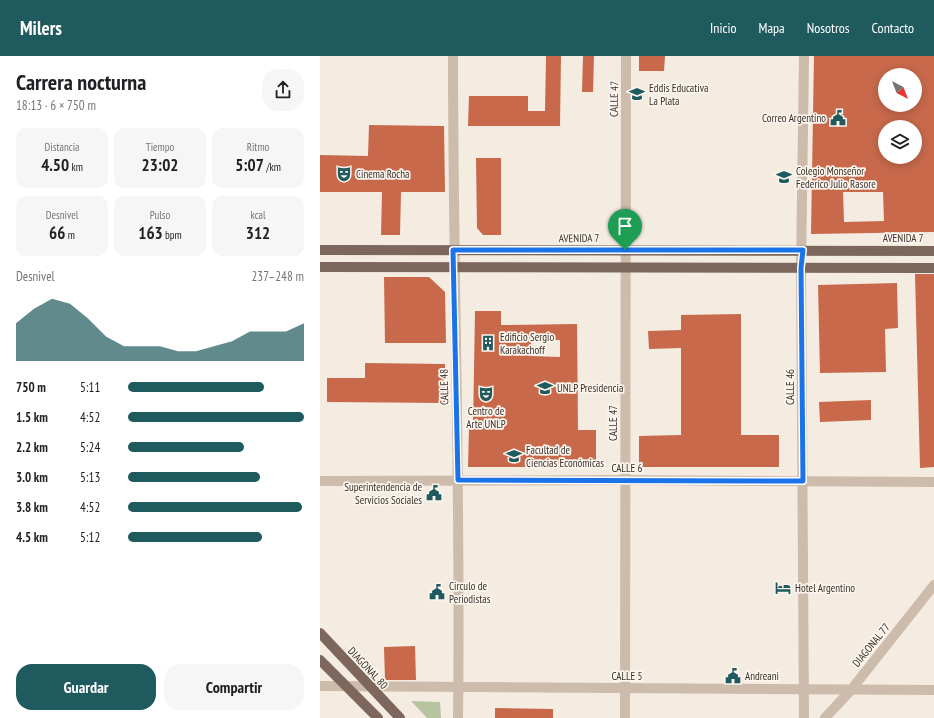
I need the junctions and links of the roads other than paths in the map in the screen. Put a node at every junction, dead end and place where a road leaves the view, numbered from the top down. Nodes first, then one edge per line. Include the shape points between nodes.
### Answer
1 (453, 56) edge
2 (626, 56) edge
3 (804, 56) edge
4 (320, 250) edge
5 (453, 250) junction
6 (625, 250) junction
7 (803, 250) junction
8 (934, 250) edge
9 (320, 267) edge
10 (453, 268) junction
11 (625, 268) junction
12 (801, 268) junction
13 (934, 268) edge
14 (458, 480) junction
15 (625, 480) junction
16 (320, 481) edge
17 (803, 481) junction
18 (934, 482) edge
19 (934, 585) edge
20 (320, 634) edge
21 (320, 660) edge
22 (320, 686) edge
23 (345, 686) junction
24 (368, 686) junction
25 (459, 687) junction
26 (625, 688) junction
27 (804, 689) junction
28 (851, 690) junction
29 (934, 690) edge
30 (378, 718) edge
31 (400, 718) edge
32 (458, 718) edge
33 (625, 718) edge
34 (804, 718) edge
35 (826, 718) edge

1 - 5 street, CALLE 48
2 - 6 street, CALLE 47
3 - 7 street, CALLE 46
4 - 5 main road, AVENIDA 7
5 - 6 main road, AVENIDA 7
5 - 10 street, CALLE 48
6 - 7 main road, AVENIDA 7
6 - 11 street, CALLE 47
7 - 8 main road, AVENIDA 7
7 - 12 street, CALLE 46
9 - 10 main road
10 - 11 main road
10 - 14 street, CALLE 48
11 - 12 main road
11 - 15 street, CALLE 47
12 - 13 main road
12 - 17 street, CALLE 46
14 - 15 street, CALLE 6
14 - 16 street, CALLE 6
14 - 25 street, CALLE 48
15 - 17 street, CALLE 6
15 - 26 street, CALLE 47
17 - 18 street, CALLE 6
17 - 27 street, CALLE 46
19 - 28 street, DIAGONAL 77
20 - 24 main road, DIAGONAL 80
21 - 23 main road
22 - 23 street, CALLE 5
23 - 24 street, CALLE 5
23 - 30 main road
24 - 25 street, CALLE 5
24 - 31 main road, DIAGONAL 80
25 - 26 street, CALLE 5
25 - 32 street, CALLE 48
26 - 27 street, CALLE 5
26 - 33 street, CALLE 47
27 - 28 street, CALLE 5
27 - 34 street, CALLE 46
28 - 29 street, CALLE 5
28 - 35 street, DIAGONAL 77

